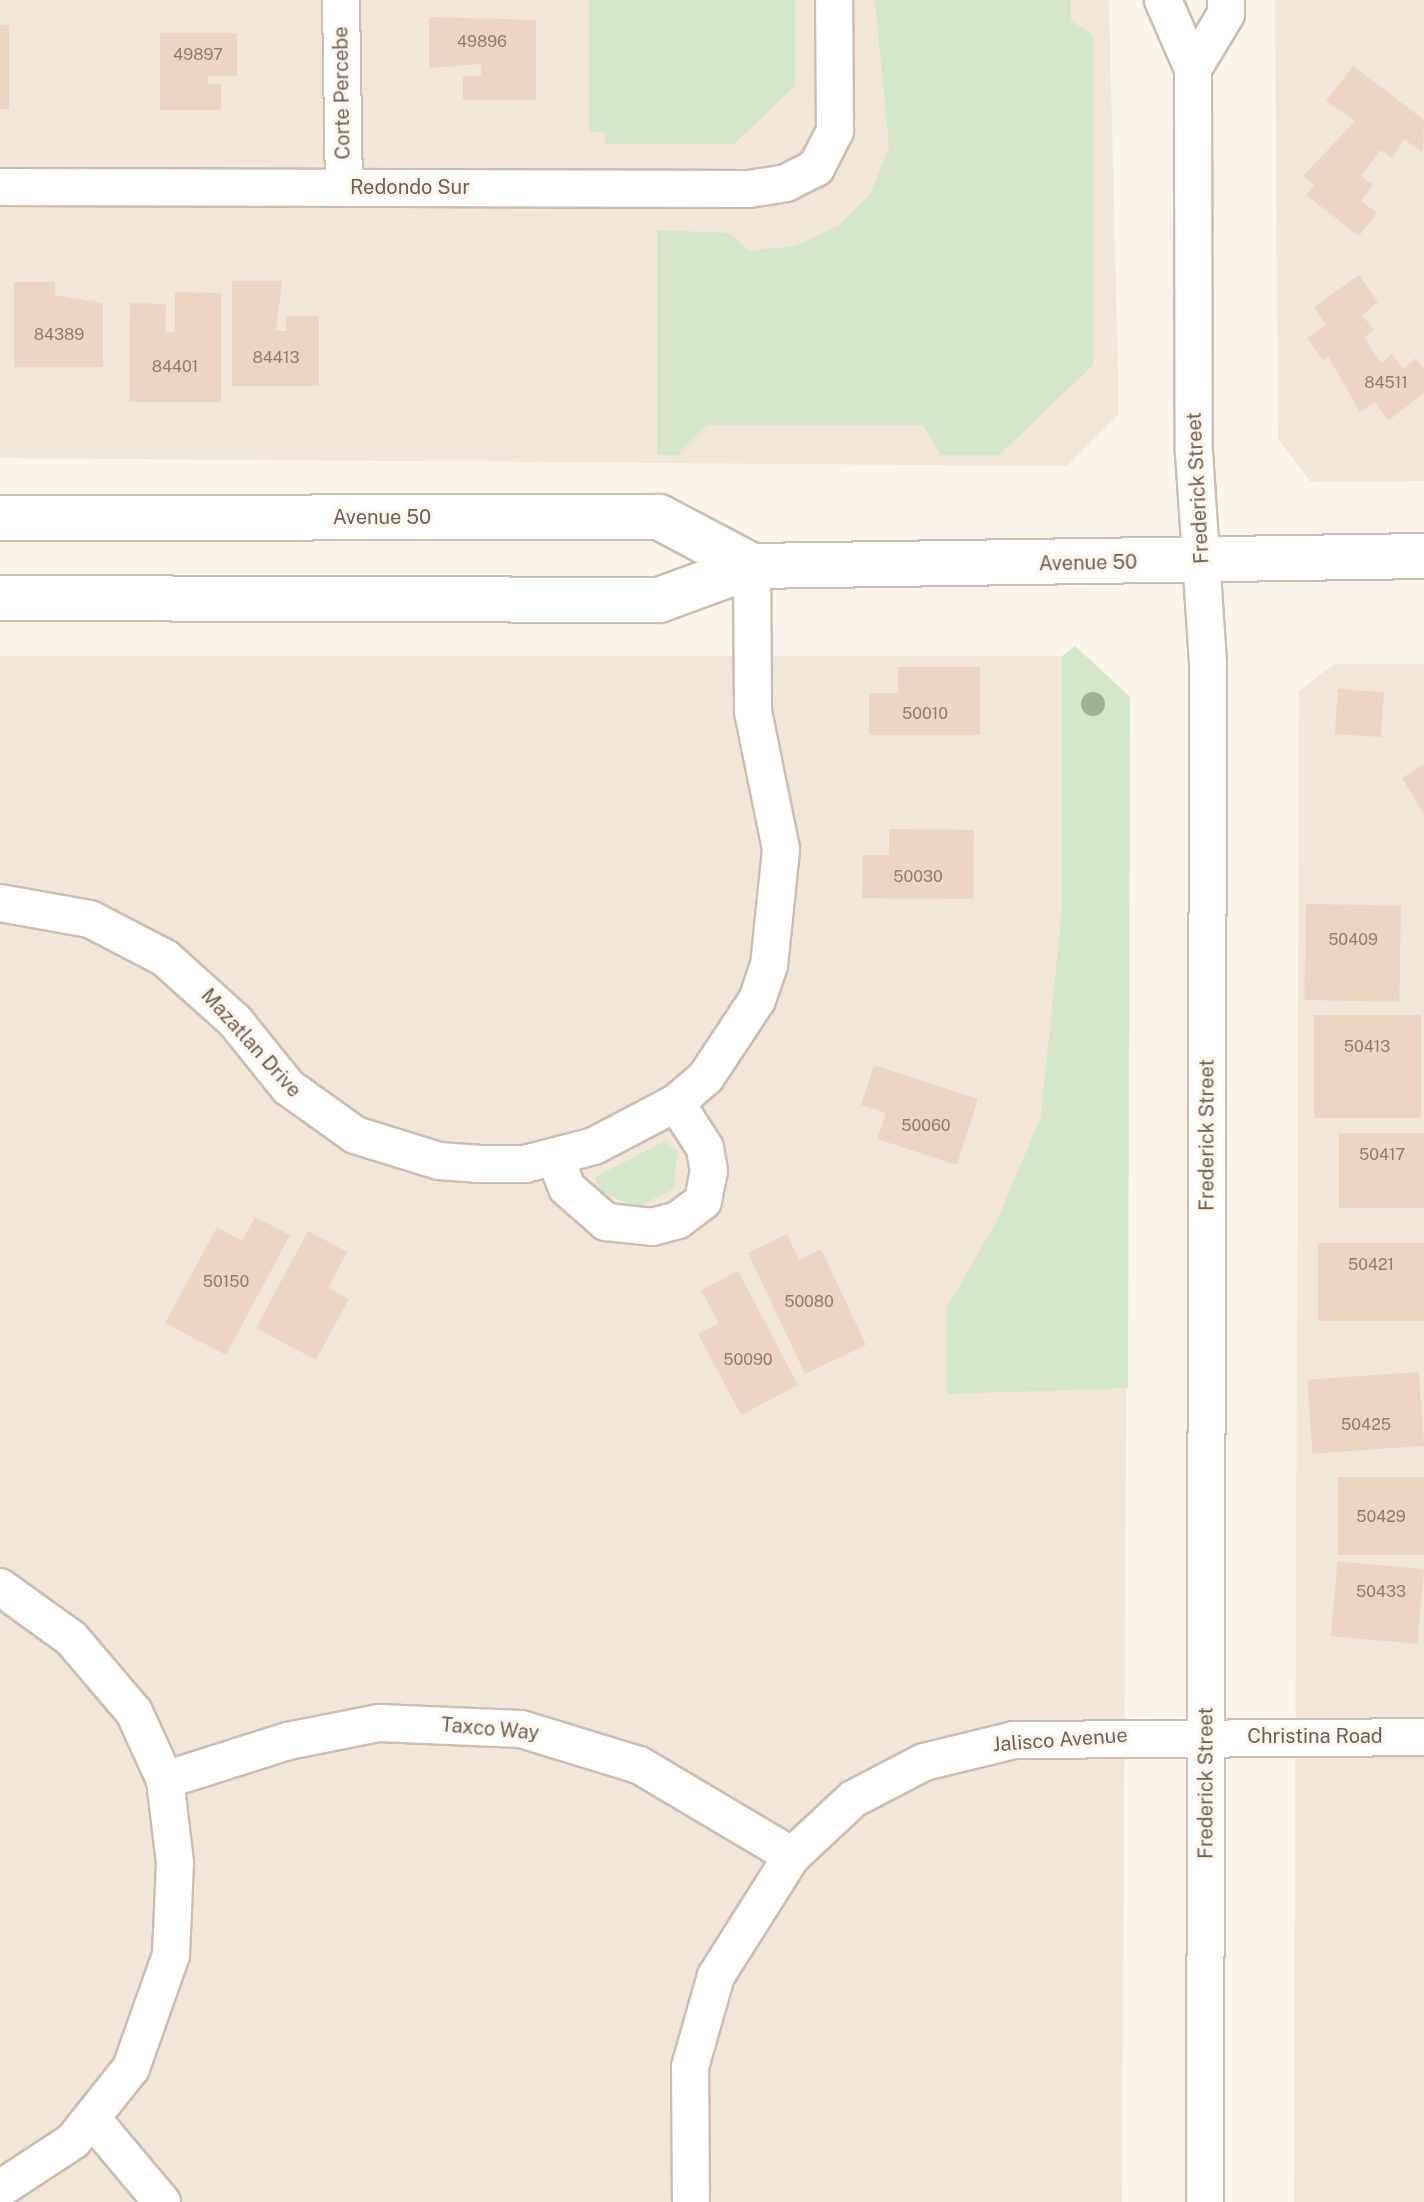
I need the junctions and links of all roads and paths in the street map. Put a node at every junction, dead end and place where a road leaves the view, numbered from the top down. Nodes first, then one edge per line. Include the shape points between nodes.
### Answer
1 (341, 0) edge
2 (834, 0) edge
3 (1163, 0) edge
4 (1226, 0) edge
5 (1193, 69) junction
6 (0, 187) edge
7 (344, 187) junction
8 (0, 518) edge
9 (1424, 556) edge
10 (1201, 560) junction
11 (752, 566) junction
12 (0, 598) edge
13 (0, 903) edge
14 (676, 1103) junction
15 (555, 1158) junction
16 (0, 1587) edge
17 (1206, 1735) junction
18 (1424, 1737) edge
19 (165, 1780) junction
20 (792, 1856) junction
21 (94, 2121) junction
22 (0, 2189) edge
23 (162, 2202) edge
24 (691, 2202) edge
25 (1205, 2202) edge

1 - 7 street, Corte Percebe
2 - 7 street, Redondo Sur via 835,131 816,168 749,189
3 - 5 street, Frederick Street
4 - 5 street via 1226,14
5 - 10 street, Frederick Street
6 - 7 street, Redondo Sur
8 - 11 main road, Avenue 50 via 659,517
9 - 10 main road, Avenue 50
10 - 11 main road, Avenue 50
10 - 17 street, Frederick Street via 1208,663
11 - 12 main road, Avenue 50 via 659,600
11 - 14 street, Mazatlan Drive via 753,711 781,849 775,935 749,1013 706,1077
13 - 15 street, Mazatlan Drive via 90,919 165,958 235,1021 288,1087 355,1135 439,1161
14 - 15 street, Mazatlan Drive
14 - 15 street via 705,1148 709,1171 703,1201 678,1220 652,1227 606,1222 567,1188
16 - 19 street via 95,1662 134,1712
17 - 18 street, Christina Road
17 - 20 street, Jalisco Avenue via 1050,1736 961,1749 853,1799
17 - 25 street, Frederick Street
19 - 20 street, Taxco Way via 288,1741 379,1723 521,1729 628,1760
19 - 21 street via 175,1863 171,1955 146,2036
20 - 24 street, Jalisco Avenue via 739,1934 699,2023 687,2111
21 - 22 street
21 - 23 street

